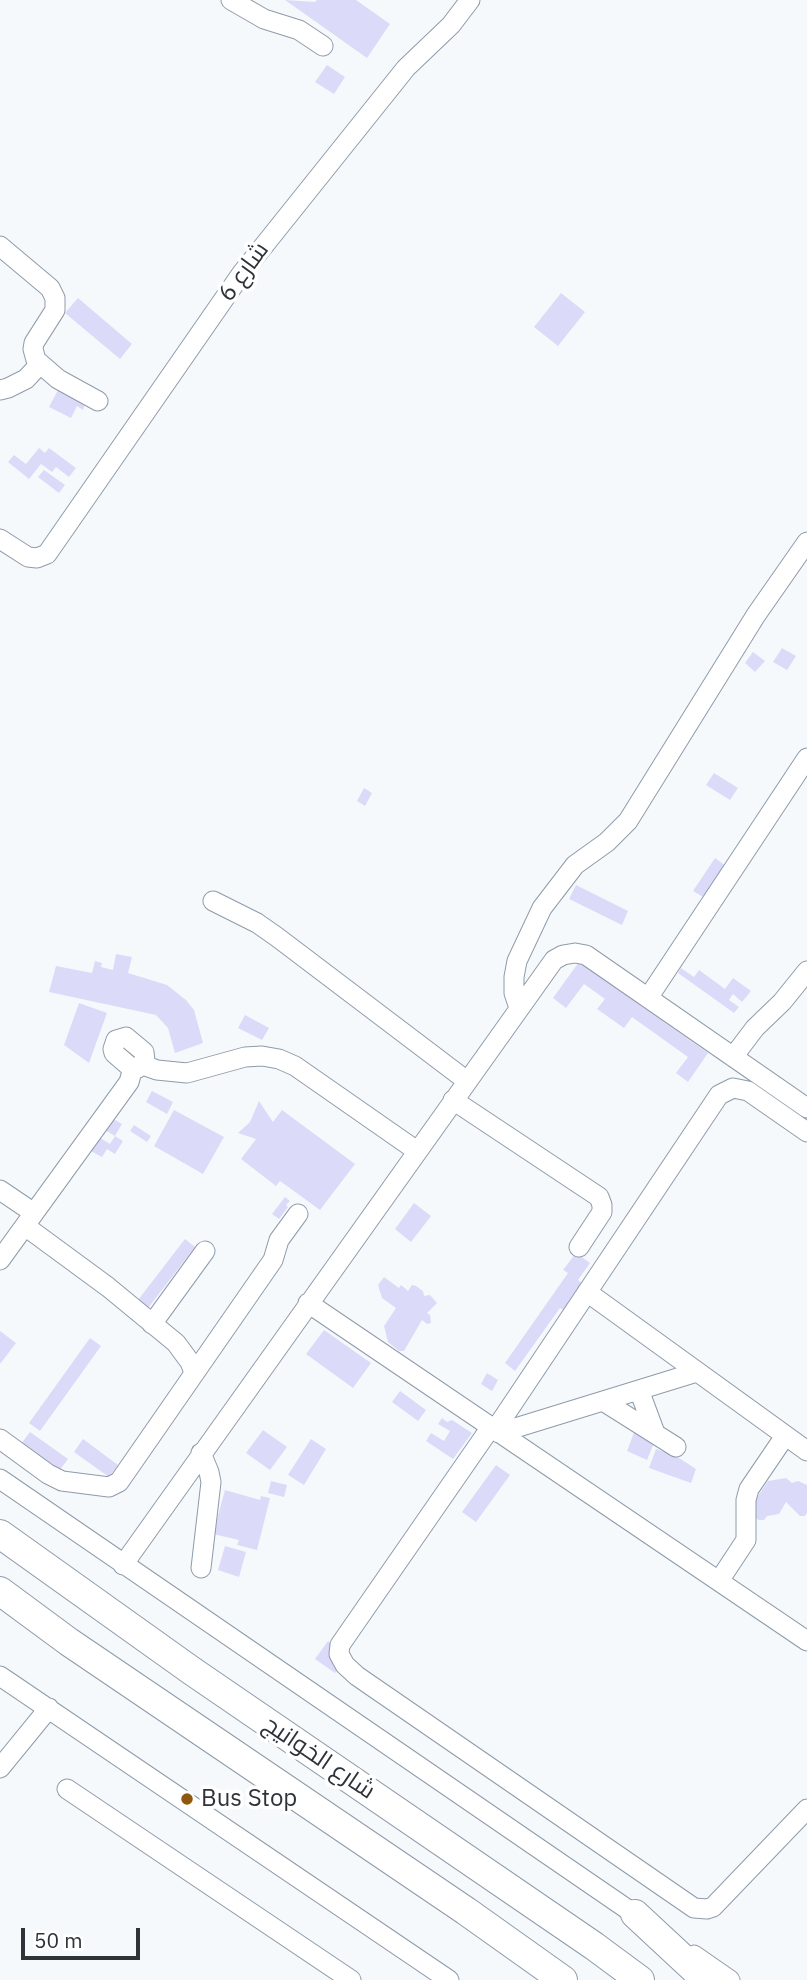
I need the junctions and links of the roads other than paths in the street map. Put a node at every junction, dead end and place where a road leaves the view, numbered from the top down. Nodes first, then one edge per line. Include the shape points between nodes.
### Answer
1 (231, 0) edge
2 (470, 0) edge
3 (323, 46) dead end
4 (0, 246) edge
5 (40, 365) junction
6 (0, 390) edge
7 (98, 401) dead end
8 (0, 539) edge
9 (807, 542) edge
10 (807, 758) edge
11 (213, 901) dead end
12 (807, 971) edge
13 (648, 998) junction
14 (519, 1008) junction
15 (733, 1057) junction
16 (467, 1081) junction
17 (453, 1100) junction
18 (807, 1108) edge
19 (807, 1132) edge
20 (416, 1151) junction
21 (0, 1190) edge
22 (298, 1214) dead end
23 (29, 1219) junction
24 (579, 1247) dead end
25 (205, 1251) dead end
26 (0, 1260) edge
27 (587, 1292) junction
28 (308, 1303) junction
29 (152, 1324) junction
30 (697, 1372) junction
31 (194, 1373) junction
32 (639, 1390) junction
33 (603, 1401) junction
34 (495, 1430) junction
35 (655, 1433) junction
36 (785, 1436) junction
37 (0, 1439) edge
38 (676, 1447) dead end
39 (807, 1451) edge
40 (201, 1453) junction
41 (0, 1479) edge
42 (0, 1534) edge
43 (123, 1565) junction
44 (201, 1568) dead end
45 (719, 1581) junction
46 (0, 1591) edge
47 (807, 1641) edge
48 (0, 1676) edge
49 (49, 1708) junction
50 (0, 1768) edge
51 (67, 1789) dead end
52 (807, 1809) edge
53 (635, 1914) junction
54 (351, 1980) edge
55 (449, 1980) edge
56 (563, 1980) edge
57 (640, 1980) edge
58 (706, 1980) edge
59 (730, 1980) edge

1 - 3 street via 258,16 299,30
2 - 8 street, شارع 6 via 406,68 257,253 47,554 28,557
4 - 5 street via 50,288 55,298 55,310 33,349
5 - 6 street via 26,379
5 - 7 street
9 - 14 street via 756,615 628,821 575,865 542,908 517,961 514,993
10 - 13 street
11 - 16 street via 277,937
12 - 15 street
13 - 14 street via 586,955 575,953 554,960
13 - 15 street
14 - 16 street
15 - 18 street
16 - 17 street
17 - 20 street
17 - 24 street via 599,1197 602,1212
19 - 27 street via 748,1091 733,1088 719,1095
20 - 23 street via 279,1059 245,1057 187,1073 138,1066
20 - 28 street
21 - 23 street
22 - 31 street via 279,1240 273,1260
23 - 26 street
23 - 29 street
25 - 29 street
27 - 30 street
27 - 34 street
28 - 34 street
28 - 40 street
29 - 31 street via 184,1352
30 - 32 street
30 - 36 street
31 - 37 street via 114,1486 55,1478
32 - 33 street
32 - 35 street
33 - 34 street
33 - 35 street
34 - 45 street
34 - 52 street via 340,1645 345,1665 694,1908 713,1907
35 - 38 street
36 - 39 street
36 - 45 street via 749,1489 746,1540
40 - 43 street
40 - 44 street via 211,1482
41 - 43 street
42 - 57 highway, شارع الخوانيج
43 - 53 street
45 - 47 street
46 - 56 highway, شارع الخوانيج
48 - 49 street
49 - 50 street
49 - 55 street
51 - 54 street
53 - 58 highway
53 - 59 street

